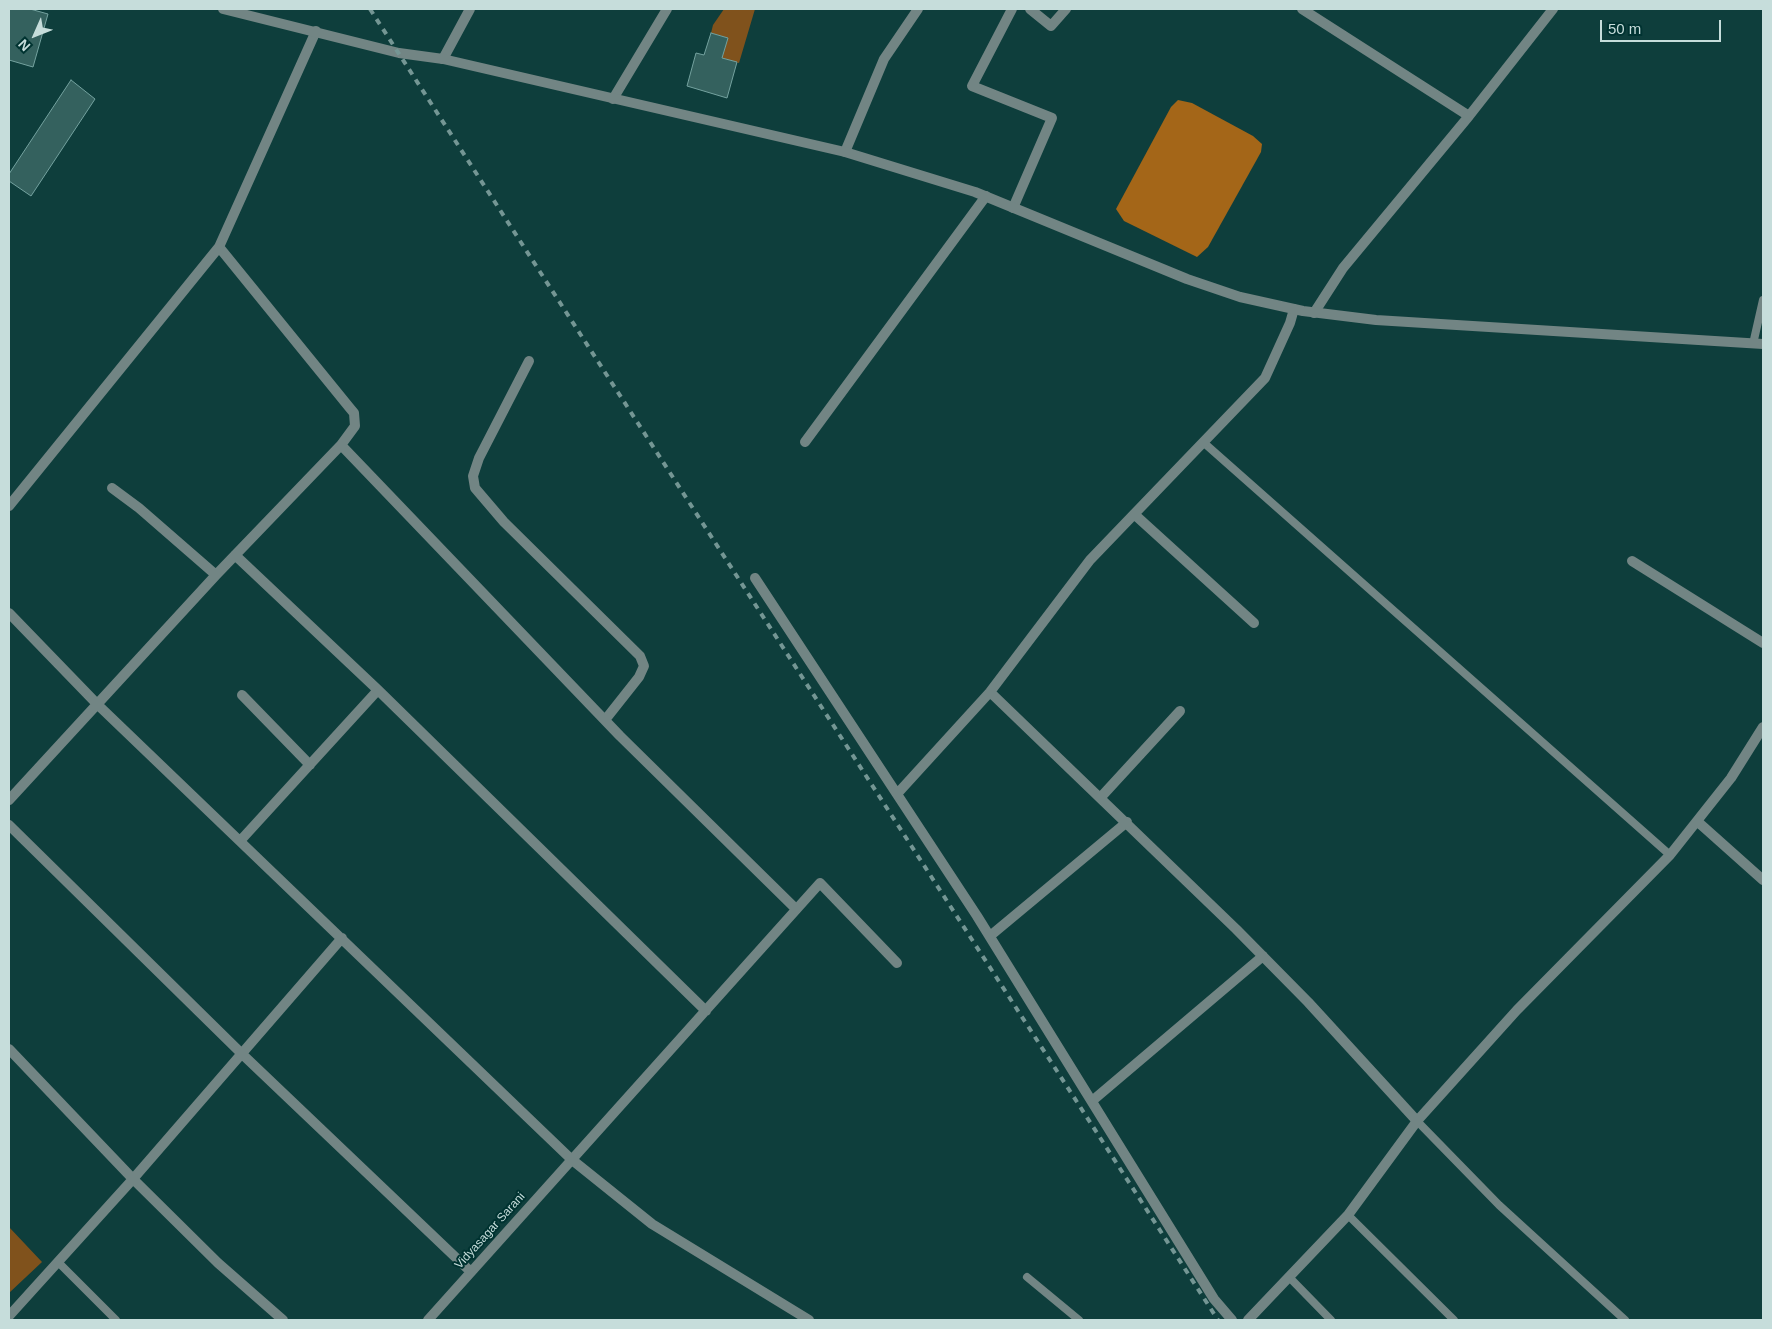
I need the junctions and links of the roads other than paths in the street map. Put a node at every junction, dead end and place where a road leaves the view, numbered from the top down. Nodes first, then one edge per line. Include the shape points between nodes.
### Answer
1 (223, 9) edge
2 (470, 9) edge
3 (667, 9) edge
4 (918, 9) edge
5 (1012, 9) edge
6 (1030, 9) edge
7 (1066, 9) edge
8 (1302, 9) edge
9 (1553, 9) edge
10 (316, 31) junction
11 (443, 58) junction
12 (613, 100) junction
13 (1470, 116) junction
14 (845, 152) junction
15 (986, 196) junction
16 (1013, 208) junction
17 (218, 247) junction
18 (1763, 300) edge
19 (1294, 309) junction
20 (1314, 313) junction
21 (1758, 344) edge
22 (529, 361) dead end
23 (805, 442) dead end
24 (1203, 442) junction
25 (341, 445) junction
26 (112, 488) dead end
27 (9, 506) edge
28 (1134, 514) junction
29 (235, 555) junction
30 (1632, 561) dead end
31 (216, 575) junction
32 (755, 578) dead end
33 (9, 613) edge
34 (1254, 623) dead end
35 (1763, 643) edge
36 (378, 690) junction
37 (990, 692) junction
38 (242, 695) dead end
39 (98, 705) junction
40 (1180, 710) dead end
41 (605, 720) junction
42 (1763, 727) edge
43 (310, 765) junction
44 (897, 794) junction
45 (1101, 797) junction
46 (9, 800) edge
47 (1126, 822) junction
48 (1698, 822) junction
49 (9, 825) edge
50 (240, 841) junction
51 (1670, 856) junction
52 (1763, 880) edge
53 (796, 909) junction
54 (990, 936) junction
55 (342, 938) junction
56 (1263, 956) junction
57 (897, 963) dead end
58 (706, 1011) junction
59 (9, 1049) edge
60 (241, 1053) junction
61 (1092, 1100) junction
62 (1417, 1121) junction
63 (571, 1158) junction
64 (133, 1179) junction
65 (1348, 1215) junction
66 (58, 1262) junction
67 (471, 1272) junction
68 (1027, 1277) dead end
69 (1289, 1277) junction
70 (9, 1316) edge
71 (116, 1320) edge
72 (283, 1320) edge
73 (428, 1320) edge
74 (809, 1320) edge
75 (1079, 1320) edge
76 (1232, 1320) edge
77 (1248, 1320) edge
78 (1331, 1320) edge
79 (1454, 1320) edge
80 (1626, 1320) edge

1 - 10 street
2 - 11 street
3 - 12 street
4 - 14 street via 884,59
5 - 16 street via 972,86 1052,118
6 - 7 street via 1051,26
8 - 13 street
9 - 13 street
10 - 11 street via 399,53
10 - 17 street
11 - 12 street
12 - 14 street
13 - 20 street via 1343,268
14 - 15 street
15 - 16 street
15 - 23 street
16 - 19 street via 1187,279 1240,297
17 - 25 street via 354,414 354,426
17 - 27 street
18 - 21 lane
19 - 20 street
19 - 24 street via 1265,378
20 - 21 street via 1376,320
22 - 41 street via 479,458 473,476 475,488 504,522 640,656 644,666 639,677
24 - 28 street
24 - 51 lane
25 - 29 street
25 - 41 street
26 - 31 street
28 - 34 street
28 - 37 street via 1084,567
29 - 31 street
29 - 36 street
30 - 35 street
31 - 39 street
32 - 44 street
33 - 39 street
36 - 43 street
36 - 58 street
37 - 44 street
37 - 45 street
38 - 43 street
39 - 46 street
39 - 50 street
40 - 45 street
41 - 53 street
42 - 48 street
43 - 50 street
44 - 54 street
45 - 47 street
47 - 54 street
47 - 56 street
48 - 51 street
48 - 52 street
49 - 60 street
50 - 55 street
51 - 62 street via 1517,1010
53 - 57 street, Vidyasagar Sarani via 820,883
53 - 58 street, Vidyasagar Sarani
54 - 61 street
55 - 60 street
55 - 63 street
56 - 61 street
56 - 62 street
58 - 63 street, Vidyasagar Sarani
59 - 64 street
60 - 64 street
60 - 67 street
61 - 76 street via 1214,1299
62 - 65 street
62 - 80 lane via 1499,1205
63 - 67 street, Vidyasagar Sarani
63 - 74 street via 652,1224
64 - 66 street
64 - 72 street via 218,1263
65 - 69 street
65 - 79 lane
66 - 70 street
66 - 71 lane
67 - 73 street, Vidyasagar Sarani
68 - 75 lane
69 - 77 street
69 - 78 lane

